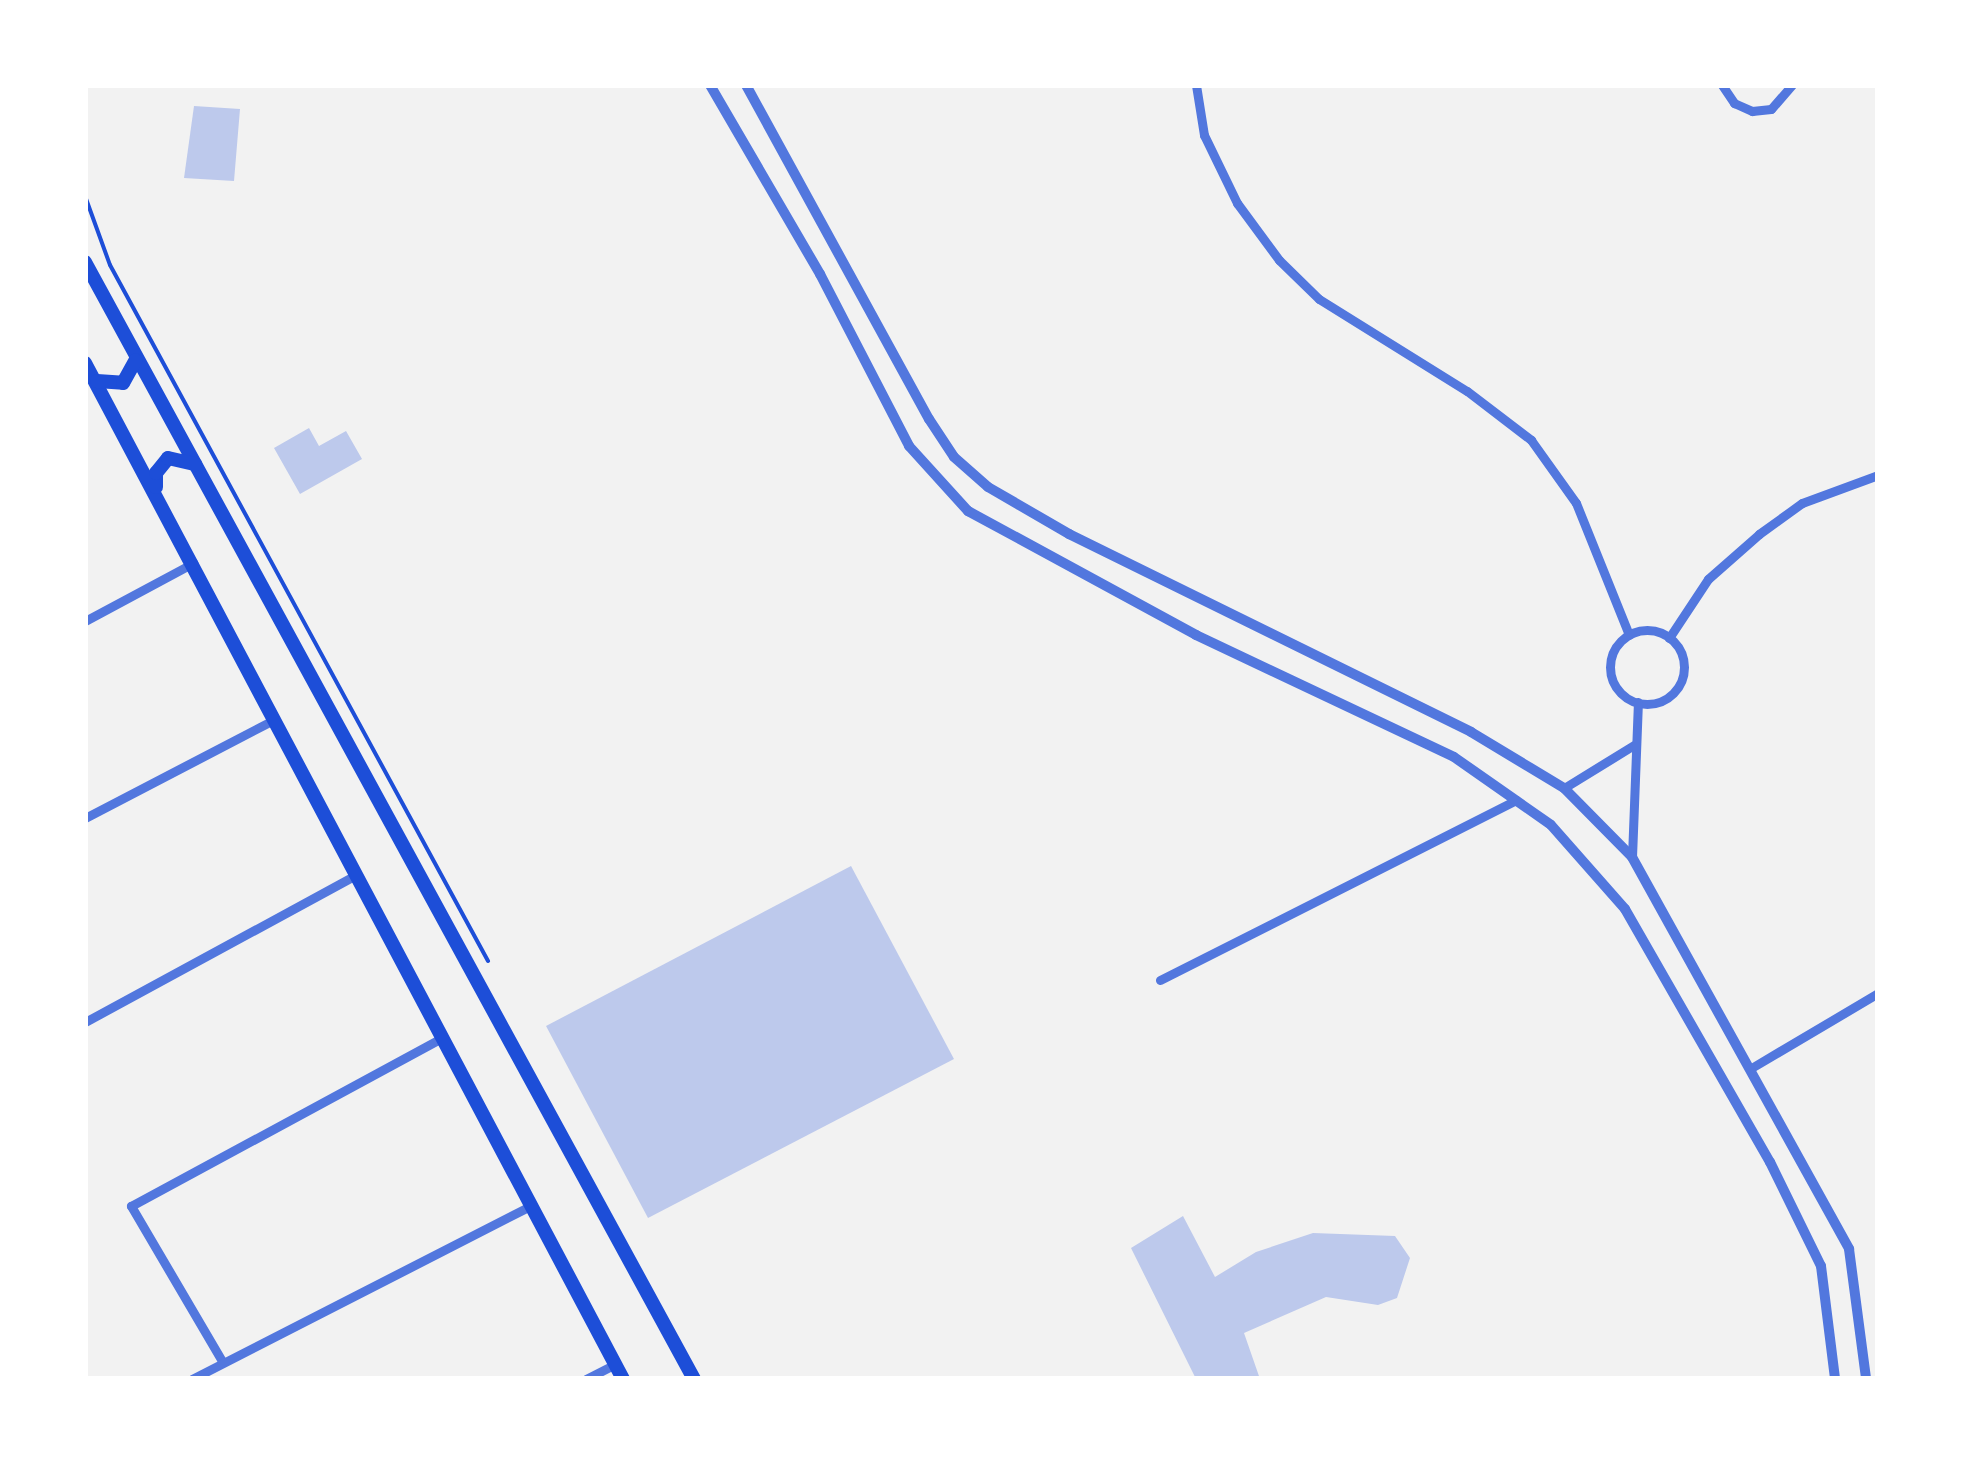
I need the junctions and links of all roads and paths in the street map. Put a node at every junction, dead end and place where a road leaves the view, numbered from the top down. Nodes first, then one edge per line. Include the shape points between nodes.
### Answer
1 (710, 85) edge
2 (746, 85) edge
3 (1196, 85) edge
4 (1722, 85) edge
5 (1792, 85) edge
6 (86, 93) edge
7 (85, 104) edge
8 (85, 196) edge
9 (85, 262) edge
10 (136, 360) junction
11 (85, 363) edge
12 (97, 381) junction
13 (196, 464) junction
14 (1878, 474) edge
15 (156, 487) junction
16 (195, 562) junction
17 (85, 621) edge
18 (1628, 634) junction
19 (1669, 638) junction
20 (1638, 702) junction
21 (276, 719) junction
22 (1634, 746) junction
23 (1564, 788) junction
24 (1516, 800) junction
25 (85, 818) edge
26 (1632, 858) junction
27 (354, 876) junction
28 (495, 974) dead end
29 (1160, 980) dead end
30 (1878, 992) edge
31 (85, 1022) edge
32 (440, 1039) junction
33 (1753, 1067) junction
34 (530, 1206) junction
35 (222, 1361) junction
36 (615, 1364) junction
37 (192, 1378) edge
38 (586, 1379) edge
39 (623, 1379) edge
40 (694, 1379) edge
41 (1834, 1379) edge
42 (1866, 1379) edge

1 - 24 street via 820,274 909,446 968,511 1196,635 1454,758
2 - 23 street via 929,420 954,457 988,487 1069,534 1471,732
3 - 18 street via 1204,136 1237,202 1279,260 1319,298 1468,391 1531,440 1576,503
4 - 5 street via 1734,103 1752,111 1771,109
6 - 7 path
8 - 28 path via 110,265
9 - 10 main road
10 - 12 main road via 123,383
10 - 13 main road
11 - 12 main road
12 - 15 main road
13 - 15 main road via 168,458 156,473
13 - 40 main road
14 - 19 street via 1802,503 1759,534 1708,580
15 - 16 main road
16 - 17 street
16 - 21 main road
18 - 19 street via 1654,630
18 - 20 street via 1610,668 1617,690
19 - 20 street via 1682,657 1680,684 1658,702
20 - 22 street
21 - 25 street
21 - 27 main road
22 - 23 street
22 - 26 street
23 - 26 street
24 - 29 street
24 - 41 street via 1551,825 1625,909 1770,1162 1822,1266
26 - 33 street
27 - 31 street
27 - 32 main road
30 - 33 street
32 - 34 main road
32 - 35 street via 131,1206
33 - 42 street via 1849,1249
34 - 35 street
34 - 36 main road
35 - 37 street
36 - 38 street
36 - 39 main road

